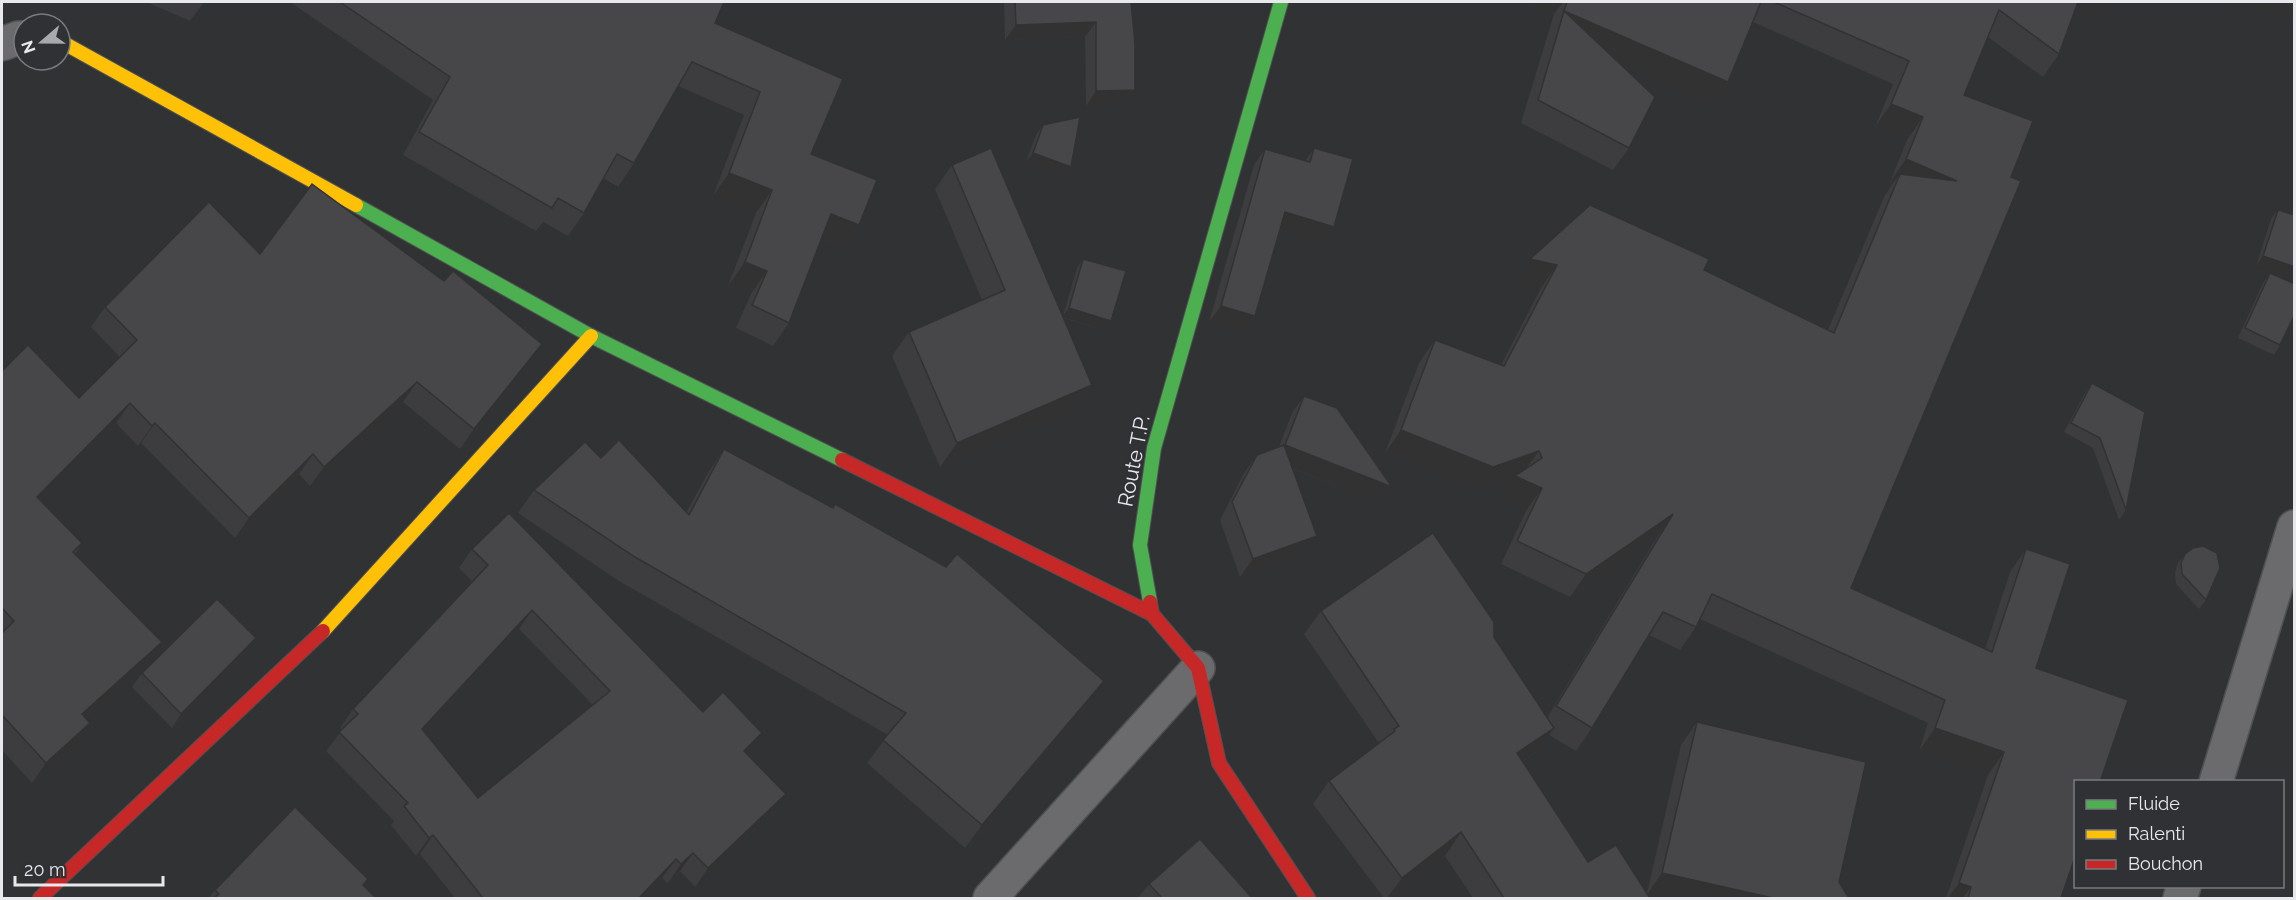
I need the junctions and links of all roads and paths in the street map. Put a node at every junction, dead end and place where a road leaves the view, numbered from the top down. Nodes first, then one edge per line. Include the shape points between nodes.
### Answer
1 (1281, 2) edge
2 (72, 48) edge
3 (591, 336) junction
4 (2295, 527) edge
5 (1152, 614) junction
6 (1198, 668) junction
7 (2217, 780) edge
8 (40, 898) edge
9 (990, 898) edge
10 (1308, 898) edge

1 - 5 street, Route T.P. via 1154,448 1140,545
2 - 3 street
3 - 5 street
3 - 8 street via 327,627
4 - 7 street
5 - 6 street
6 - 9 street
6 - 10 street via 1219,763

